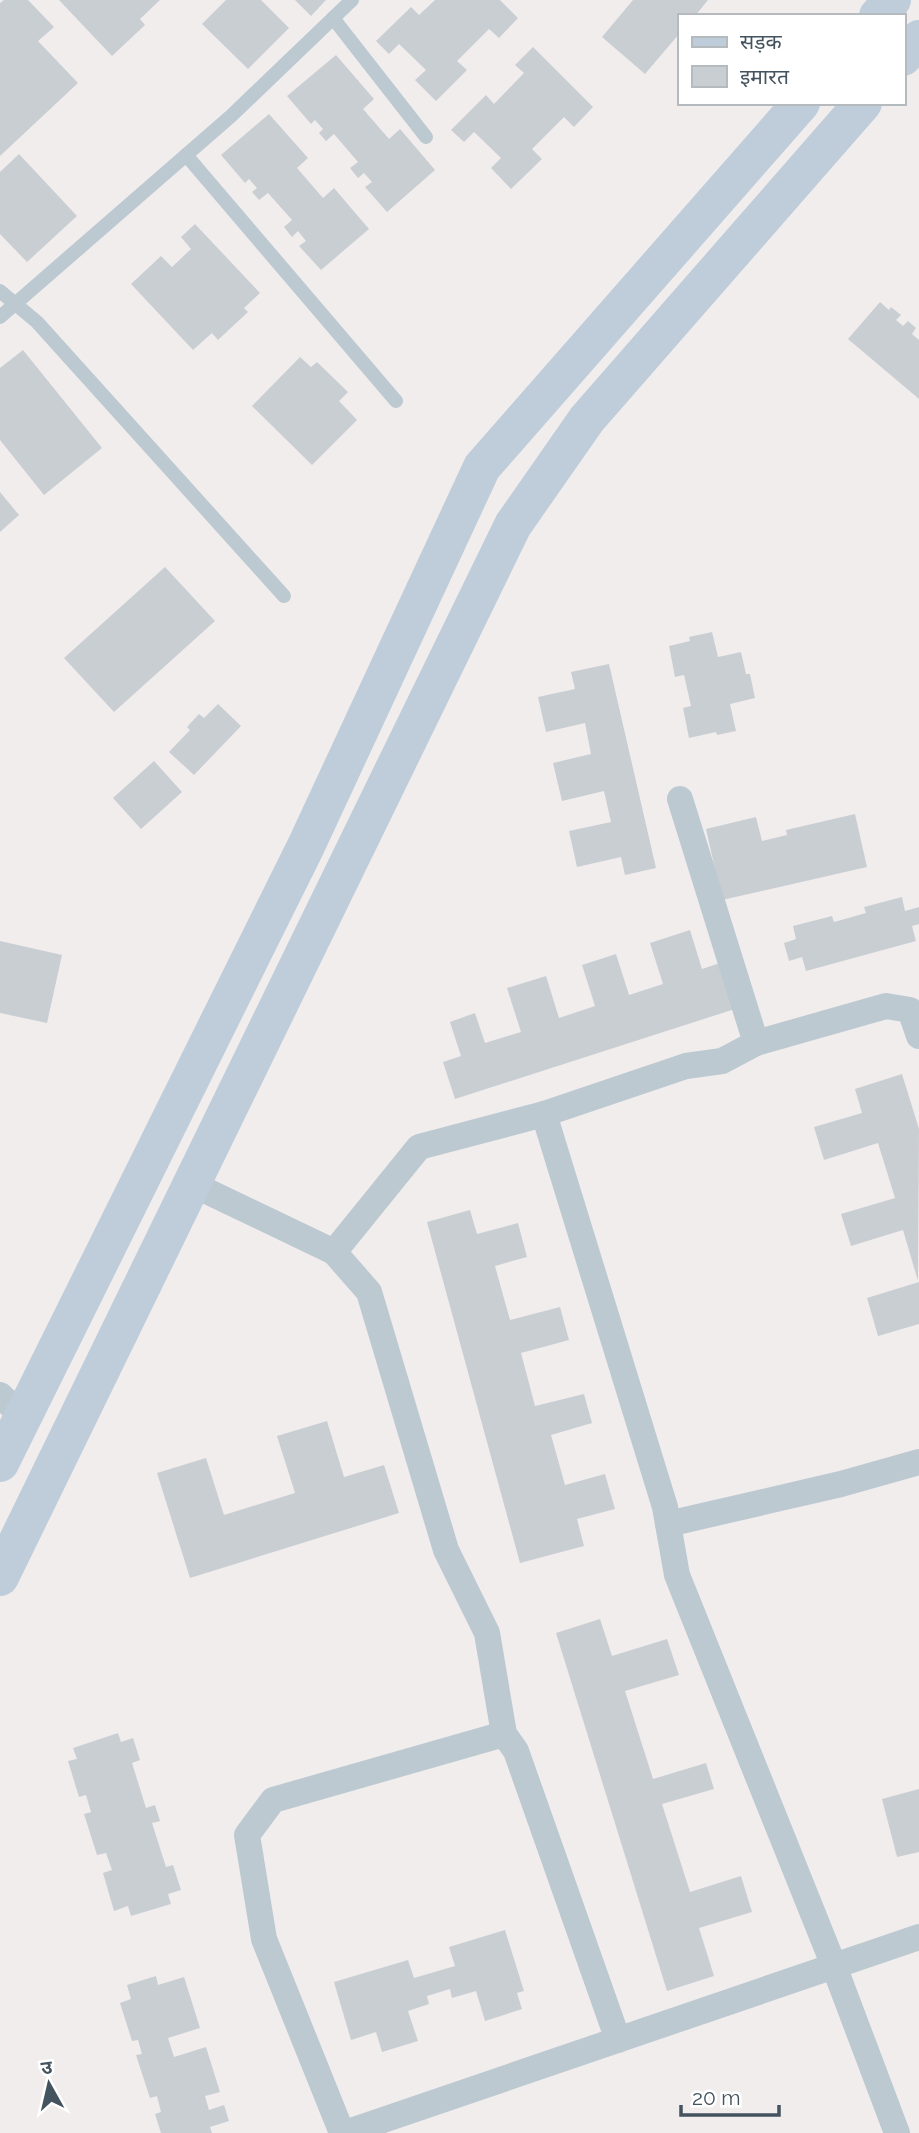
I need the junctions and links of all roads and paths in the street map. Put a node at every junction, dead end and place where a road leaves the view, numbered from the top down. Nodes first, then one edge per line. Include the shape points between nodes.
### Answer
1 (352, 0) edge
2 (892, 0) edge
3 (880, 14) edge
4 (333, 18) junction
5 (919, 39) edge
6 (905, 55) edge
7 (799, 105) edge
8 (861, 105) edge
9 (426, 137) dead end
10 (186, 155) junction
11 (0, 291) edge
12 (15, 304) junction
13 (0, 317) edge
14 (396, 401) dead end
15 (284, 597) dead end
16 (680, 799) dead end
17 (915, 1006) edge
18 (919, 1036) edge
19 (756, 1043) junction
20 (544, 1114) junction
21 (192, 1184) junction
22 (334, 1252) junction
23 (12, 1406) edge
24 (919, 1462) edge
25 (0, 1463) edge
26 (667, 1524) junction
27 (0, 1577) edge
28 (504, 1734) junction
29 (919, 1937) edge
30 (834, 1966) junction
31 (618, 2040) junction
32 (343, 2133) edge
33 (897, 2133) edge

1 - 4 lane
2 - 3 street
4 - 9 lane
4 - 10 lane
5 - 6 street
7 - 23 street via 482,467 306,846
8 - 21 street via 587,419 513,525
10 - 12 lane
10 - 14 lane
11 - 12 lane
12 - 13 lane
12 - 15 lane via 37,322
16 - 19 street
17 - 18 street
17 - 19 street via 886,1006
19 - 20 street via 722,1061 686,1066
20 - 22 street via 419,1147
20 - 26 street
21 - 22 street
21 - 27 street
22 - 28 street via 369,1292 446,1550 487,1633
23 - 25 street
24 - 26 street
26 - 30 street via 677,1575
28 - 31 street via 516,1751
28 - 32 street via 273,1800 247,1835 264,1939
29 - 30 street
30 - 31 street
30 - 33 street
31 - 32 street

